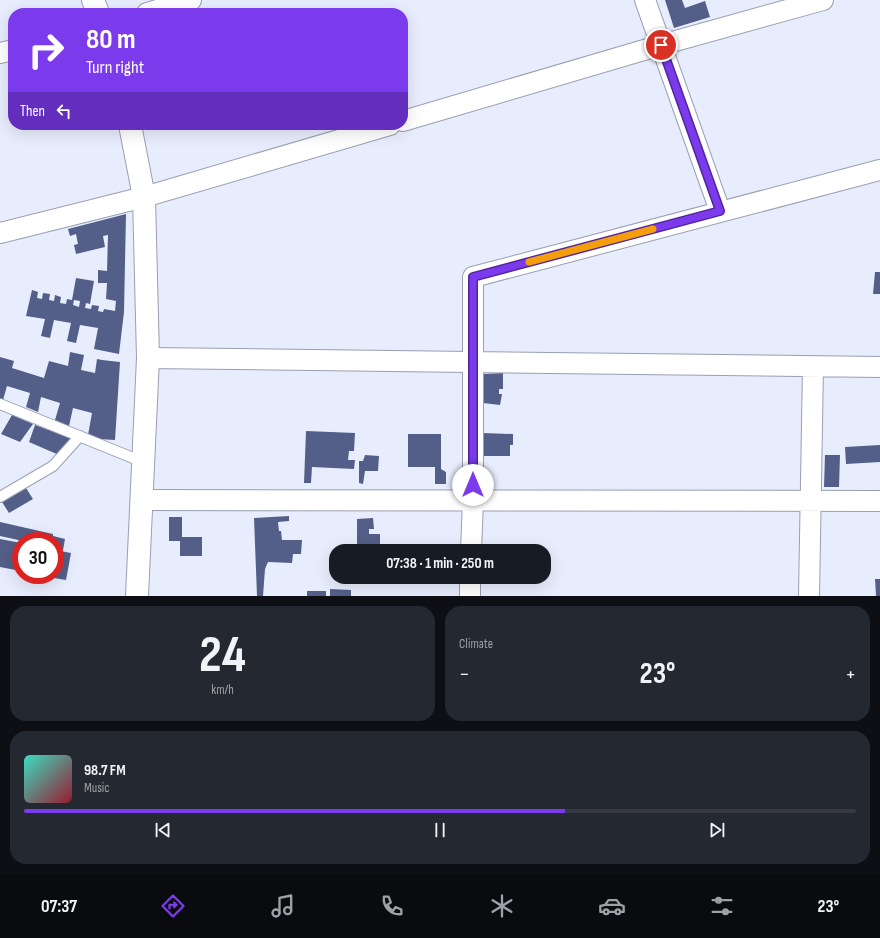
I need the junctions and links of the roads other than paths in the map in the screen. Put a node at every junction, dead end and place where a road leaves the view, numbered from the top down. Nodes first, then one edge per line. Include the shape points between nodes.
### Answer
1 (191, 0) edge
2 (646, 0) edge
3 (823, 0) edge
4 (164, 8) edge
5 (661, 45) junction
6 (408, 120) edge
7 (131, 130) edge
8 (373, 130) edge
9 (880, 170) edge
10 (144, 198) junction
11 (720, 211) junction
12 (0, 233) edge
13 (148, 358) junction
14 (473, 362) junction
15 (813, 366) junction
16 (880, 367) edge
17 (0, 404) edge
18 (80, 436) junction
19 (143, 462) junction
20 (0, 497) edge
21 (142, 500) junction
22 (472, 501) junction
23 (810, 501) junction
24 (880, 502) edge
25 (471, 544) edge
26 (470, 584) edge
27 (137, 596) edge
28 (470, 596) edge
29 (809, 596) edge

1 - 4 street
2 - 5 street
3 - 5 street
5 - 6 street
5 - 11 street
7 - 10 street
8 - 10 street
9 - 11 street
10 - 12 street
10 - 13 street
11 - 14 street via 473,277
13 - 14 street
13 - 19 street
14 - 15 street
14 - 22 street
15 - 16 street
15 - 23 street
17 - 18 lane
18 - 19 lane
18 - 20 lane via 53,466
19 - 21 street
21 - 22 street
21 - 27 street
22 - 23 street
22 - 25 street
23 - 24 street
23 - 29 street
26 - 28 street

